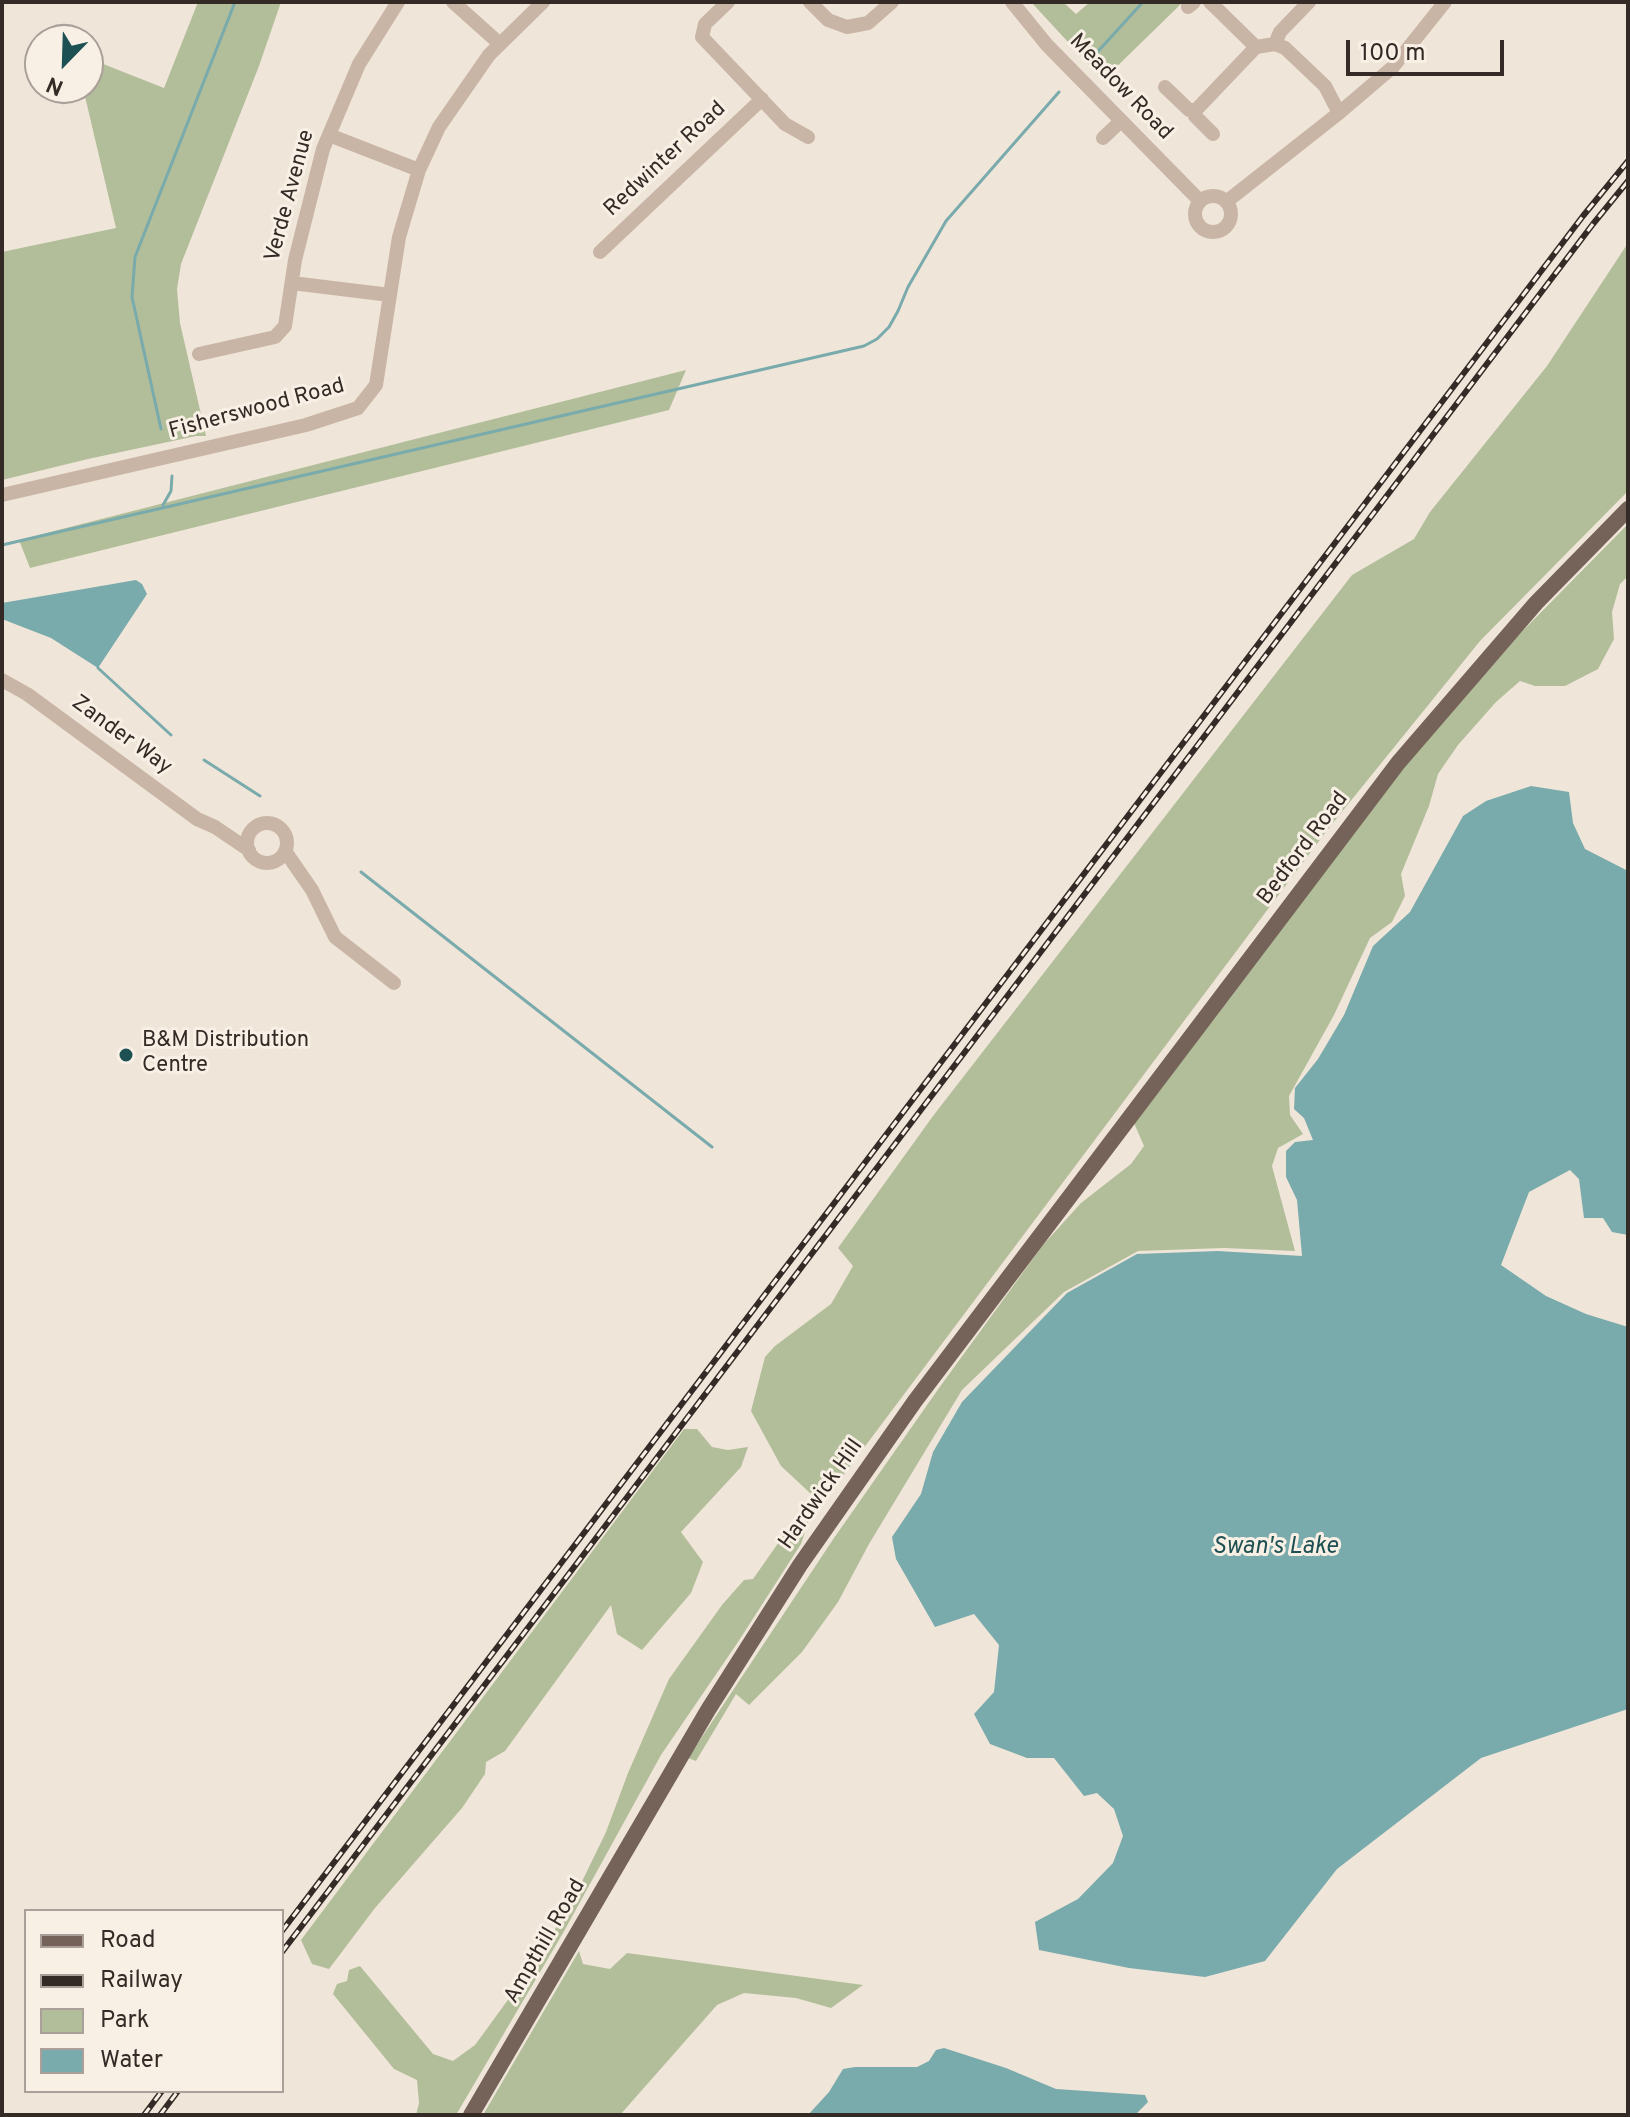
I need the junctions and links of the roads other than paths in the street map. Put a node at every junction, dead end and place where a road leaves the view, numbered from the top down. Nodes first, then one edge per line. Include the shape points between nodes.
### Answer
1 (398, 2) edge
2 (453, 2) edge
3 (543, 2) edge
4 (728, 2) edge
5 (810, 2) edge
6 (892, 2) edge
7 (1012, 2) edge
8 (1210, 2) edge
9 (1309, 2) edge
10 (1445, 2) edge
11 (500, 44) junction
12 (1275, 44) junction
13 (1256, 47) junction
14 (1165, 87) dead end
15 (762, 99) junction
16 (1196, 110) junction
17 (1339, 113) junction
18 (1121, 121) junction
19 (1213, 134) dead end
20 (329, 135) junction
21 (808, 137) dead end
22 (1103, 138) dead end
23 (419, 170) junction
24 (1200, 201) junction
25 (1226, 202) junction
26 (600, 252) dead end
27 (292, 283) junction
28 (390, 295) junction
29 (199, 354) dead end
30 (2, 495) edge
31 (1628, 509) edge
32 (2, 680) edge
33 (254, 826) junction
34 (215, 827) junction
35 (249, 850) junction
36 (285, 851) junction
37 (270, 862) junction
38 (304, 878) junction
39 (394, 983) dead end
40 (1039, 1236) joint
41 (659, 1791) joint
42 (471, 2115) edge

1 - 20 street, Verde Avenue via 359,64
2 - 11 street
3 - 11 street, Fisherswood Road
4 - 15 street via 705,24 702,37
5 - 6 street via 828,20 847,27 868,23
7 - 18 street, Meadow Road
8 - 13 street
9 - 12 street
10 - 17 street via 1393,67
11 - 23 street, Fisherswood Road via 439,127
12 - 13 street
12 - 17 street via 1325,86
13 - 16 street
14 - 16 street via 1189,110
15 - 21 street via 785,124
15 - 26 street, Redwinter Road
16 - 19 street via 1195,116
17 - 25 street
18 - 22 street
18 - 24 street, Meadow Road
20 - 23 street
20 - 27 street, Verde Avenue via 317,166
23 - 28 street, Fisherswood Road via 399,237
24 - 25 street via 1211,196
24 - 25 street via 1196,221 1212,232 1229,221
27 - 28 street
27 - 29 street, Verde Avenue via 285,326 275,337
28 - 30 street, Fisherswood Road via 376,385 358,408 306,425
31 - 40 main road, Bedford Road via 1536,603 1408,751
32 - 34 street, Zander Way
33 - 34 street
33 - 35 street
33 - 36 street via 279,827 286,838
34 - 35 street, Zander Way
35 - 37 street via 257,860
36 - 37 street
36 - 38 street
37 - 38 street
38 - 39 street via 335,937
40 - 41 main road, Hardwick Hill via 841,1505
41 - 42 main road, Ampthill Road

